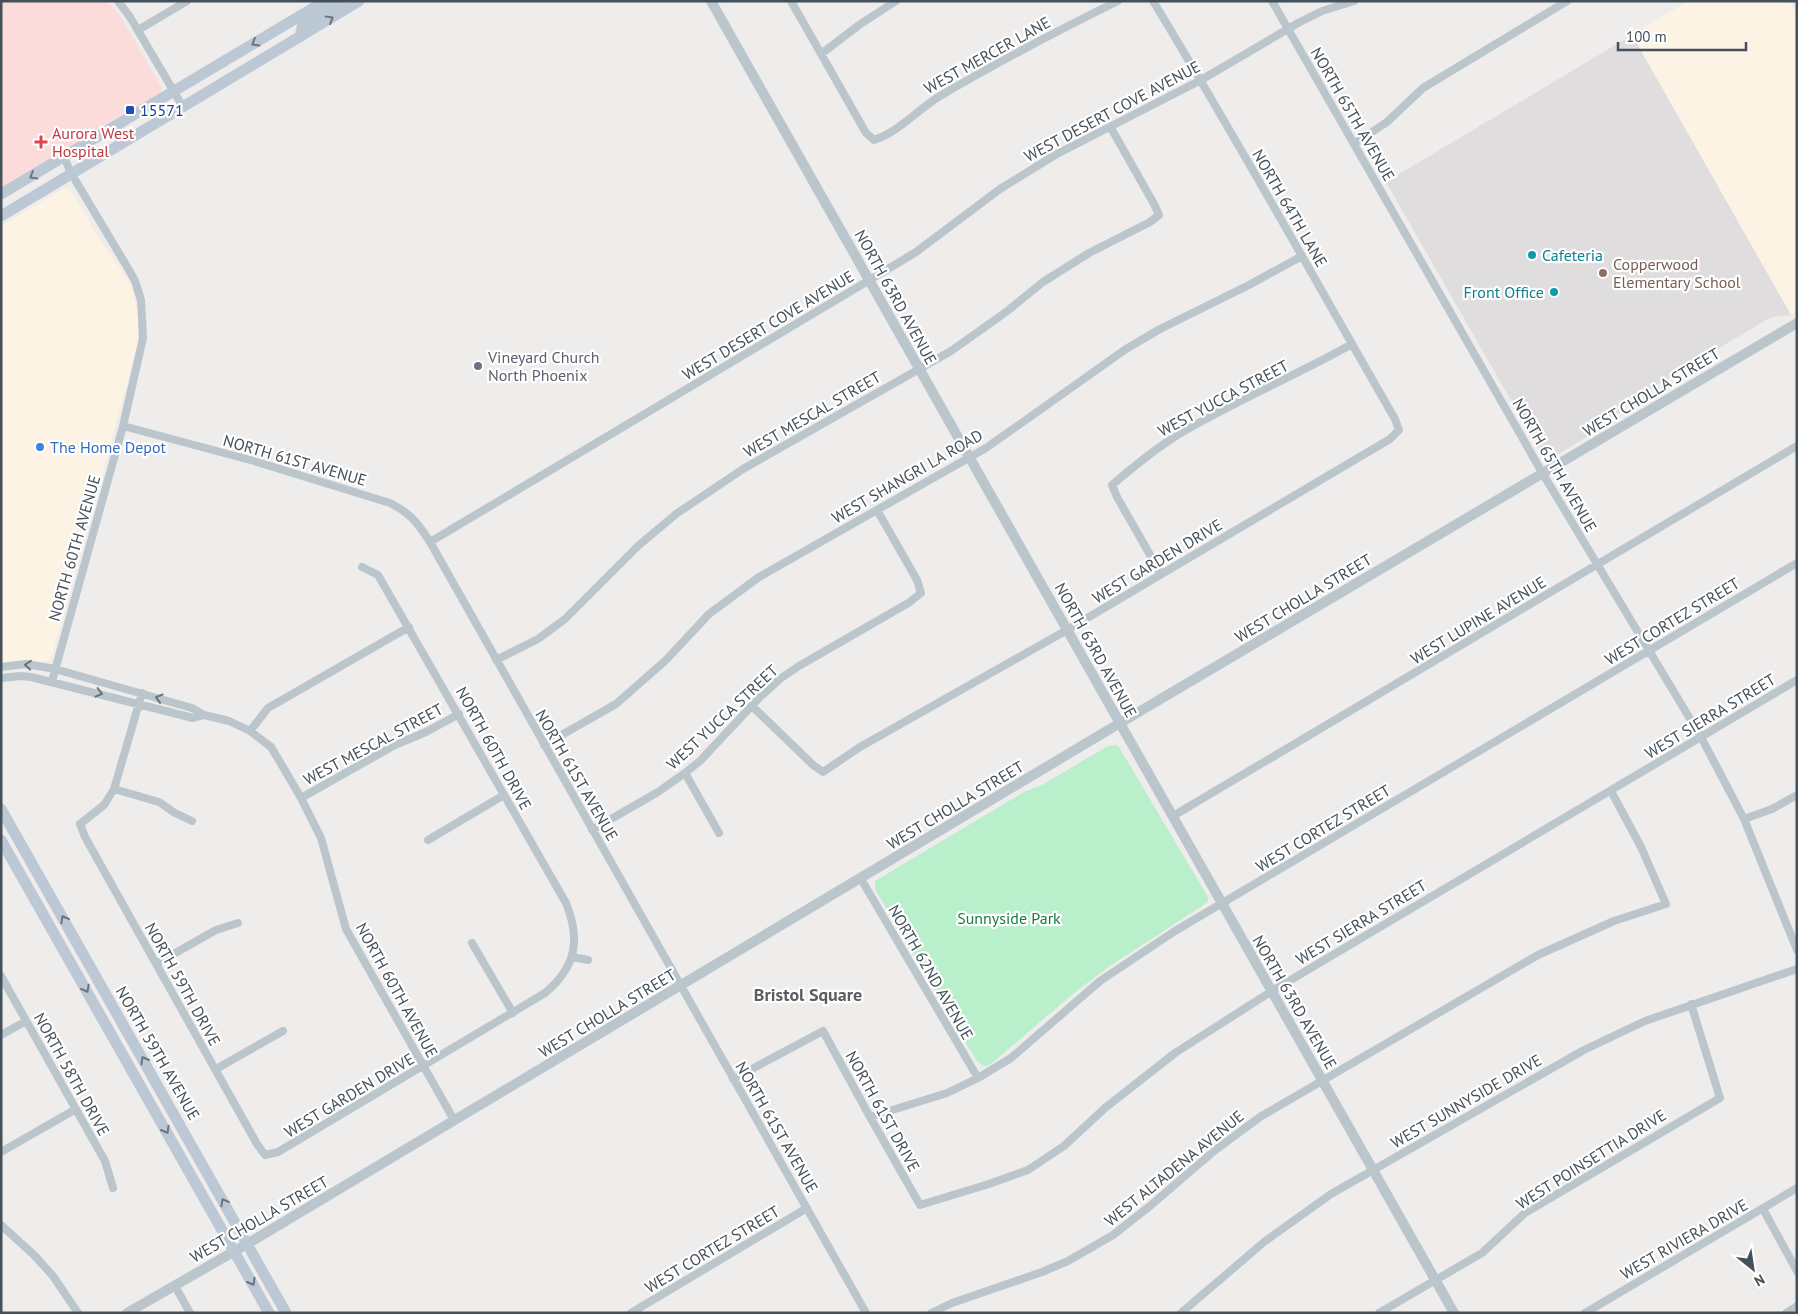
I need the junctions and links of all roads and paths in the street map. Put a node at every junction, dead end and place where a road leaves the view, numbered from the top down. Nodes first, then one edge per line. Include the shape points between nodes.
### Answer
1 (118, 1) edge
2 (187, 1) edge
3 (325, 1) edge
4 (340, 1) edge
5 (360, 1) edge
6 (711, 1) edge
7 (791, 1) edge
8 (896, 1) edge
9 (1118, 1) edge
10 (1153, 1) edge
11 (1272, 1) edge
12 (1354, 1) edge
13 (1567, 1) edge
14 (1288, 29) junction
15 (138, 30) junction
16 (300, 37) junction
17 (821, 54) junction
18 (1201, 80) junction
19 (174, 92) junction
20 (183, 107) junction
21 (1111, 128) junction
22 (1354, 144) junction
23 (64, 157) junction
24 (71, 173) junction
25 (1, 194) edge
26 (1, 216) edge
27 (1302, 256) junction
28 (869, 280) junction
29 (1797, 323) edge
30 (1352, 344) junction
31 (920, 369) junction
32 (122, 426) junction
33 (1399, 430) joint
34 (1797, 446) edge
35 (970, 457) junction
36 (1543, 474) junction
37 (877, 510) junction
38 (430, 542) junction
39 (1797, 563) edge
40 (1598, 566) junction
41 (362, 567) dead end
42 (1161, 574) junction
43 (409, 627) junction
44 (1067, 630) junction
45 (1649, 651) junction
46 (496, 660) junction
47 (1, 667) edge
48 (55, 669) junction
49 (1, 678) edge
50 (1797, 680) edge
51 (52, 681) junction
52 (142, 693) junction
53 (138, 704) junction
54 (752, 706) junction
55 (459, 714) junction
56 (204, 716) junction
57 (1120, 723) junction
58 (250, 731) junction
59 (1701, 738) junction
60 (544, 745) junction
61 (685, 773) junction
62 (114, 789) junction
63 (1611, 791) junction
64 (1797, 794) edge
65 (504, 795) junction
66 (301, 798) junction
67 (1, 809) edge
68 (1173, 816) junction
69 (1744, 819) junction
70 (192, 821) dead end
71 (592, 830) junction
72 (719, 833) dead end
73 (1, 840) edge
74 (428, 840) dead end
75 (861, 879) junction
76 (1223, 904) junction
77 (238, 923) dead end
78 (472, 943) dead end
79 (1797, 950) edge
80 (572, 957) junction
81 (588, 960) dead end
82 (156, 964) junction
83 (1797, 969) edge
84 (1, 976) edge
85 (680, 986) junction
86 (1272, 991) junction
87 (1691, 1004) junction
88 (513, 1013) junction
89 (26, 1020) junction
90 (283, 1031) dead end
91 (1, 1035) edge
92 (423, 1066) junction
93 (216, 1069) junction
94 (978, 1078) junction
95 (733, 1079) junction
96 (1322, 1080) junction
97 (76, 1109) junction
98 (870, 1117) junction
99 (454, 1120) junction
100 (1, 1152) edge
101 (265, 1155) joint
102 (1372, 1170) junction
103 (113, 1188) dead end
104 (1797, 1188) edge
105 (920, 1205) joint
106 (807, 1208) junction
107 (1762, 1208) junction
108 (1, 1225) edge
109 (247, 1244) junction
110 (234, 1252) junction
111 (1797, 1271) edge
112 (1436, 1280) junction
113 (174, 1286) junction
114 (1797, 1306) edge
115 (78, 1313) edge
116 (127, 1313) edge
117 (190, 1313) edge
118 (269, 1313) edge
119 (286, 1313) edge
120 (631, 1313) edge
121 (866, 1313) edge
122 (931, 1313) edge
123 (1181, 1313) edge
124 (1379, 1313) edge
125 (1454, 1313) edge
126 (1585, 1313) edge
127 (1786, 1313) edge

1 - 15 street
2 - 15 street
3 -> 19 main road
4 - 16 main road via 303,24
16 -> 5 main road
6 - 28 street, NORTH 63RD AVENUE
7 - 17 street
8 - 17 street
9 - 17 street, WEST MERCER LANE via 996,63 928,103 886,136 874,140 866,133
10 - 18 street, NORTH 64TH LANE
11 - 14 street, NORTH 65TH AVENUE
12 - 14 street, WEST DESERT COVE AVENUE via 1322,11
13 - 22 street via 1423,88 1387,122
14 - 18 street, WEST DESERT COVE AVENUE
14 - 22 street, NORTH 65TH AVENUE
15 - 19 street
16 - 20 main road
18 - 21 street, WEST DESERT COVE AVENUE
18 - 27 street, NORTH 64TH LANE
19 - 20 street
19 - 23 main road
20 - 24 main road
21 - 28 street, WEST DESERT COVE AVENUE via 1055,155 1000,189 916,252
21 - 31 street, WEST MESCAL STREET via 1159,215 1043,282 967,340
22 - 36 street, NORTH 65TH AVENUE
23 - 24 street, NORTH 60TH AVENUE
23 -> 25 main road
24 - 26 main road
24 - 32 street, NORTH 60TH AVENUE via 130,270 142,300 141,351
27 - 30 street, NORTH 64TH LANE
27 - 35 street, WEST SHANGRI LA ROAD via 1126,349
28 - 31 street, NORTH 63RD AVENUE
28 - 38 street, WEST DESERT COVE AVENUE
29 - 36 street, WEST CHOLLA STREET
30 - 33 street, NORTH 64TH LANE
30 - 42 street, WEST YUCCA STREET via 1178,435 1112,485
31 - 35 street, NORTH 63RD AVENUE
31 - 46 street, WEST MESCAL STREET via 743,469 676,514 638,546 565,619 538,639
32 - 38 street, NORTH 61ST AVENUE via 254,461 390,503 414,519
32 - 48 street, NORTH 60TH AVENUE
33 - 42 street, WEST GARDEN DRIVE via 1382,444
34 - 40 street, WEST LUPINE AVENUE
35 - 37 street, WEST SHANGRI LA ROAD
35 - 44 street, NORTH 63RD AVENUE
36 - 40 street, NORTH 65TH AVENUE
36 - 57 street, WEST CHOLLA STREET
37 - 54 street, WEST YUCCA STREET via 917,580 920,593 910,602 780,678
37 - 60 street, WEST SHANGRI LA ROAD via 759,577 709,614 665,661 616,704
38 - 46 street, NORTH 61ST AVENUE
39 - 45 street, WEST CORTEZ STREET
40 - 45 street, NORTH 65TH AVENUE
40 - 68 street, WEST LUPINE AVENUE
41 - 43 street, NORTH 60TH DRIVE via 378,575
42 - 44 street, WEST GARDEN DRIVE
43 - 55 street, NORTH 60TH DRIVE
43 - 58 street via 268,708
44 - 54 street, WEST GARDEN DRIVE via 860,747 823,772
44 - 57 street, NORTH 63RD AVENUE
45 - 59 street, NORTH 65TH AVENUE
45 - 76 street, WEST CORTEZ STREET
46 - 60 street, NORTH 61ST AVENUE
48 -> 47 street via 26,664
48 - 51 street, NORTH 60TH AVENUE
48 - 52 street, NORTH 60TH AVENUE
49 - 51 street via 21,676
50 - 59 street, WEST SIERRA STREET
51 -> 53 street, NORTH 60TH AVENUE
52 - 53 street
56 -> 52 street, NORTH 60TH AVENUE via 192,708
53 - 56 street, NORTH 60TH AVENUE via 193,718
53 - 62 street
54 - 61 street, WEST YUCCA STREET
55 - 65 street, NORTH 60TH DRIVE
55 - 66 street, WEST MESCAL STREET via 394,745
56 - 58 street, NORTH 60TH AVENUE via 229,721
57 - 68 street, NORTH 63RD AVENUE
57 - 75 street, WEST CHOLLA STREET
58 - 66 street, NORTH 60TH AVENUE via 270,747
59 - 63 street, WEST SIERRA STREET
59 - 69 street, NORTH 65TH AVENUE
60 - 71 street, NORTH 61ST AVENUE
61 - 71 street, WEST YUCCA STREET
61 - 72 street
62 - 70 street via 159,802
62 - 82 street, NORTH 59TH DRIVE via 104,805 80,824
63 - 86 street, WEST SIERRA STREET
63 - 96 street, WEST ALTADENA AVENUE via 1666,904 1614,921 1538,955
64 - 69 street via 1772,809
65 - 74 street
65 - 80 street, NORTH 60TH DRIVE via 566,903 575,934
66 - 92 street, NORTH 60TH AVENUE via 321,838 346,929
109 -> 67 main road, NORTH 59TH AVENUE
68 - 76 street, NORTH 63RD AVENUE
69 - 79 street, NORTH 65TH AVENUE
71 - 85 street, NORTH 61ST AVENUE
73 -> 110 main road, NORTH 59TH AVENUE
75 - 85 street, WEST CHOLLA STREET
75 - 94 street, NORTH 62ND AVENUE
76 - 86 street, NORTH 63RD AVENUE
76 - 94 street, WEST CORTEZ STREET via 1175,931 1100,981 1011,1058
77 - 82 street via 216,930
78 - 88 street
80 - 81 street
80 - 88 street, WEST GARDEN DRIVE via 555,985
82 - 93 street, NORTH 59TH DRIVE
83 - 87 street, WEST SUNNYSIDE DRIVE
84 - 89 street, NORTH 58TH DRIVE
85 - 95 street, NORTH 61ST AVENUE
85 - 99 street, WEST CHOLLA STREET
86 - 96 street, NORTH 63RD AVENUE
86 - 105 street, WEST SIERRA STREET via 1175,1053 1105,1108 1064,1146 1028,1170
87 - 102 street, WEST SUNNYSIDE DRIVE via 1645,1021 1584,1050
87 - 112 street, WEST POINSETTIA DRIVE via 1720,1098 1525,1213 1482,1253
88 - 92 street, WEST GARDEN DRIVE
89 - 91 street
89 - 97 street, NORTH 58TH DRIVE
90 - 93 street
92 - 99 street, NORTH 60TH AVENUE
92 - 101 street, WEST GARDEN DRIVE via 278,1152
93 - 101 street, NORTH 59TH DRIVE
94 - 98 street, WEST CORTEZ STREET via 947,1093
95 - 98 street, NORTH 61ST DRIVE via 823,1031
95 - 106 street, NORTH 61ST AVENUE
96 - 102 street, NORTH 63RD AVENUE
96 - 122 street, WEST ALTADENA AVENUE via 1214,1150 1132,1220 1093,1247 1042,1272
97 - 100 street
97 - 103 street, NORTH 58TH DRIVE via 105,1161
98 - 105 street, NORTH 61ST DRIVE
99 - 109 street, WEST CHOLLA STREET
102 - 112 street, NORTH 63RD AVENUE
102 - 123 street, WEST SUNNYSIDE DRIVE via 1330,1194 1264,1242
104 - 107 street, WEST RIVIERA DRIVE
106 - 120 street, WEST CORTEZ STREET
106 - 121 street, NORTH 61ST AVENUE
107 - 111 street
107 - 126 street, WEST RIVIERA DRIVE
108 - 115 street via 53,1276
109 - 110 street, WEST CHOLLA STREET
109 - 119 main road, NORTH 59TH AVENUE
110 - 113 street, WEST CHOLLA STREET
110 -> 118 main road, NORTH 59TH AVENUE
112 - 124 street, WEST POINSETTIA DRIVE
112 - 125 street, NORTH 63RD AVENUE
113 - 116 street, WEST CHOLLA STREET
113 - 117 street
114 - 127 street

